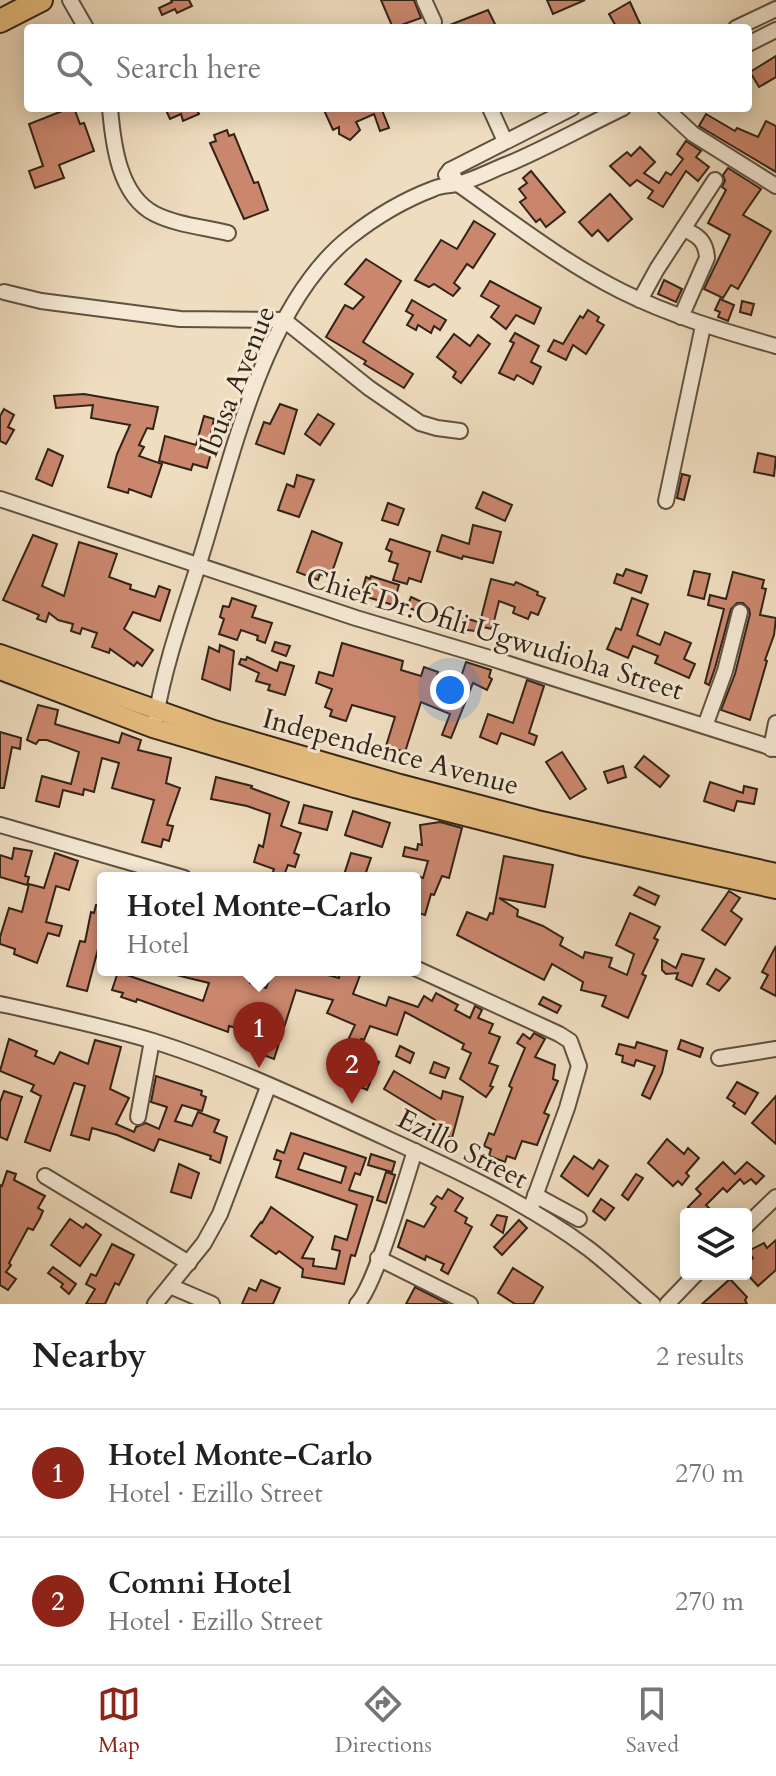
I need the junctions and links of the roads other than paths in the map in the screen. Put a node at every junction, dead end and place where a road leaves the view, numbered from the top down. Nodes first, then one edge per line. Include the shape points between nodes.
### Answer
1 (41, 0) edge
2 (70, 0) edge
3 (424, 0) edge
4 (776, 9) edge
5 (0, 21) edge
6 (434, 22) dead end
7 (84, 24) edge
8 (744, 24) edge
9 (776, 30) edge
10 (752, 42) edge
11 (111, 112) edge
12 (492, 112) edge
13 (564, 112) edge
14 (615, 112) edge
15 (669, 112) edge
16 (505, 141) junction
17 (450, 170) junction
18 (715, 180) dead end
19 (458, 184) junction
20 (776, 186) edge
21 (437, 187) junction
22 (683, 229) junction
23 (228, 233) dead end
24 (4, 292) dead end
25 (640, 300) junction
26 (681, 317) junction
27 (284, 320) junction
28 (703, 326) junction
29 (776, 346) edge
30 (460, 431) dead end
31 (0, 499) edge
32 (666, 501) dead end
33 (198, 566) junction
34 (740, 612) dead end
35 (0, 654) edge
36 (0, 670) edge
37 (155, 719) junction
38 (776, 723) edge
39 (705, 726) junction
40 (774, 749) edge
41 (0, 825) edge
42 (163, 872) edge
43 (776, 873) edge
44 (776, 889) edge
45 (421, 971) edge
46 (0, 1004) edge
47 (152, 1041) junction
48 (776, 1049) edge
49 (719, 1058) dead end
50 (268, 1087) junction
51 (138, 1117) dead end
52 (415, 1151) junction
53 (45, 1176) dead end
54 (535, 1195) junction
55 (775, 1199) edge
56 (530, 1210) junction
57 (579, 1219) dead end
58 (752, 1220) edge
59 (378, 1258) junction
60 (189, 1263) junction
61 (690, 1280) edge
62 (170, 1286) junction
63 (155, 1304) edge
64 (212, 1304) edge
65 (357, 1304) edge
66 (470, 1304) edge
67 (653, 1304) edge
68 (667, 1304) edge

1 - 5 highway
2 - 7 street
3 - 6 street
4 - 8 street
9 - 10 street
11 - 23 street via 117,155 137,201 167,219
12 - 16 street
13 - 16 street, Ibusa Avenue
14 - 19 street, Ibusa Avenue
15 - 20 street via 693,134
16 - 17 street, Ibusa Avenue
17 - 19 street
17 - 21 street, Ibusa Avenue
18 - 22 street
19 - 21 street, Ibusa Avenue
19 - 25 street via 554,252
21 - 27 street, Ibusa Avenue via 399,205 331,253
22 - 25 street
22 - 26 street via 699,236 707,258
24 - 27 street via 180,319
25 - 26 street
26 - 28 street
27 - 30 street via 420,423
27 - 33 street, Ibusa Avenue via 247,409
28 - 29 street
28 - 32 street
31 - 33 street
33 - 37 street, Ibusa Avenue
33 - 39 street, Chief Dr.Ofili Ugwudioha Street
34 - 39 street
35 - 37 main road, Independence Avenue
36 - 37 main road, Independence Avenue
37 - 43 main road, Independence Avenue via 214,730 472,803
37 - 44 main road, Independence Avenue via 429,807
38 - 40 street
39 - 40 street, Chief Dr.Ofili Ugwudioha Street
41 - 42 street
45 - 54 street via 570,1041 579,1066
46 - 47 street, Ezillo Street
47 - 50 street, Ezillo Street
47 - 51 street
48 - 49 street
50 - 52 street, Ezillo Street
50 - 60 street via 220,1214
52 - 56 street, Ezillo Street
52 - 59 street
53 - 60 street
54 - 56 street
54 - 57 street
55 - 58 street
56 - 67 street, Ezillo Street via 587,1248
59 - 65 street
59 - 66 street
60 - 62 street
61 - 68 street
62 - 63 street
62 - 64 street

